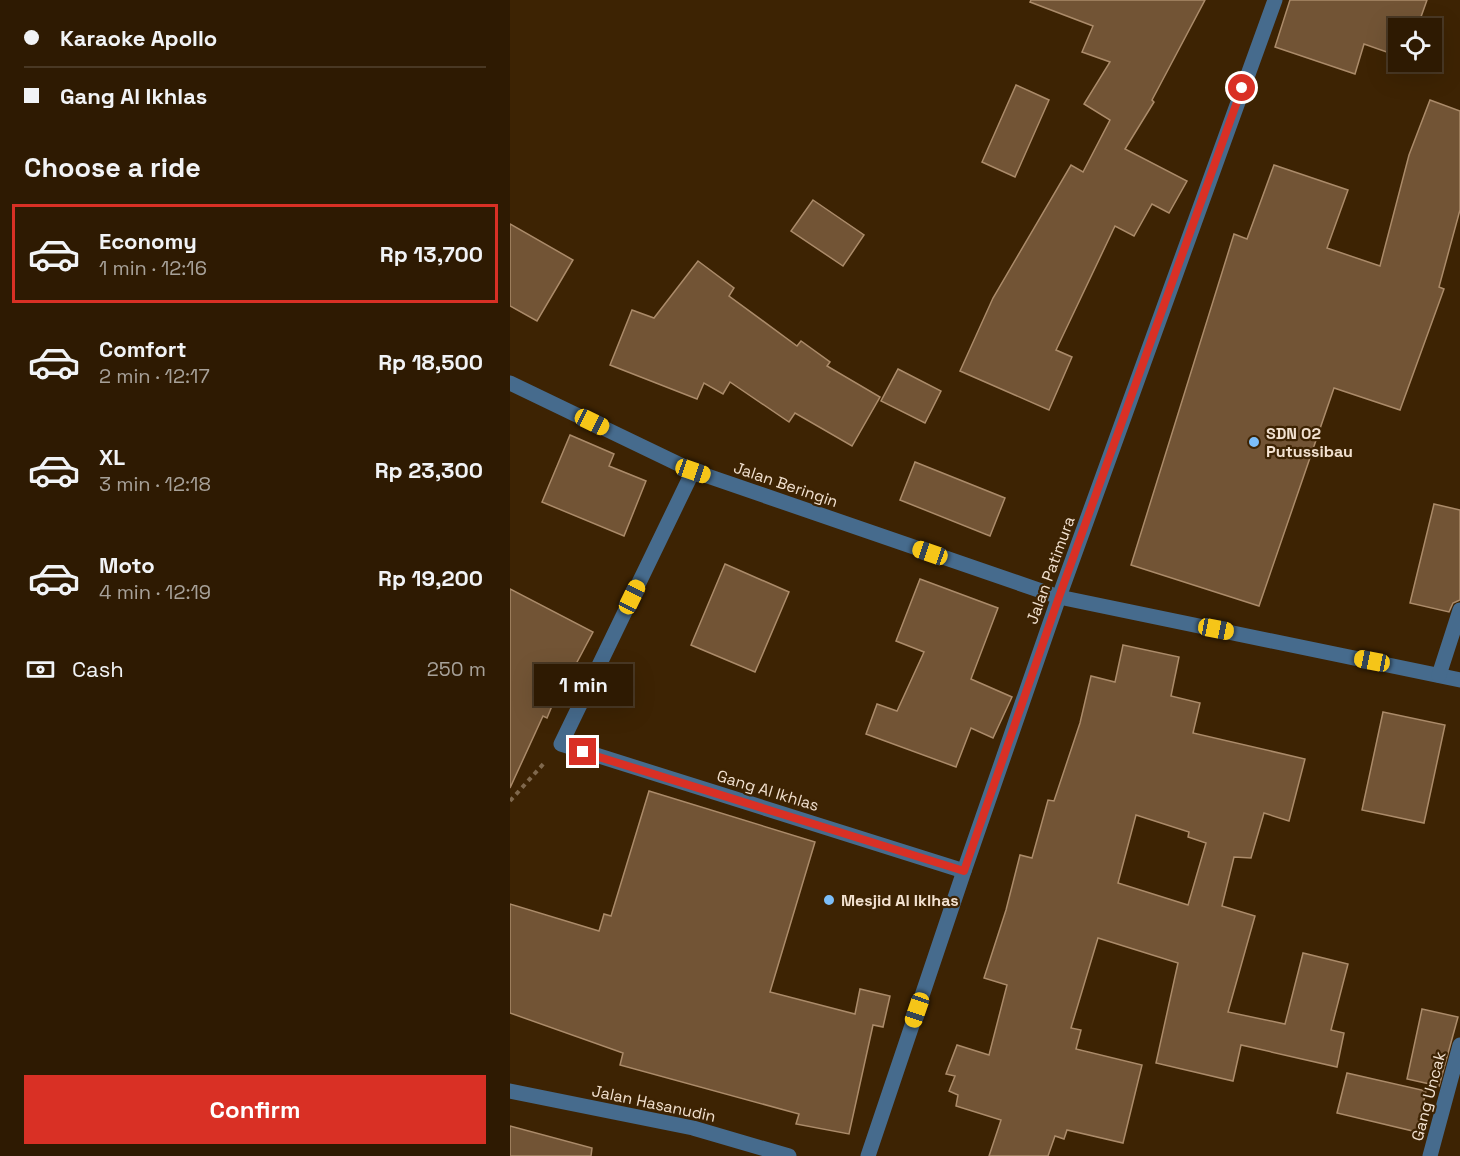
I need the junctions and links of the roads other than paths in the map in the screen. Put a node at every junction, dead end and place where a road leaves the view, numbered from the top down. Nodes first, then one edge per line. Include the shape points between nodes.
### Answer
1 (1275, 0) edge
2 (510, 383) edge
3 (693, 471) junction
4 (1059, 597) junction
5 (1460, 610) edge
6 (1439, 675) junction
7 (1460, 680) edge
8 (964, 871) junction
9 (1460, 1045) edge
10 (510, 1091) edge
11 (789, 1156) edge
12 (868, 1156) edge
13 (1430, 1156) edge

1 - 4 street, Jalan Patimura
2 - 3 street, Jalan Beringin
3 - 4 street, Jalan Beringin
3 - 8 street, Gang Al Ikhlas via 561,744
4 - 6 street, Jalan Beringin
4 - 8 street, Jalan Patimura
5 - 6 street
6 - 7 street, Jalan Beringin
8 - 12 street, Jalan Patimura
9 - 13 street, Gang Uncak
10 - 11 street, Jalan Hasanudin via 693,1128

